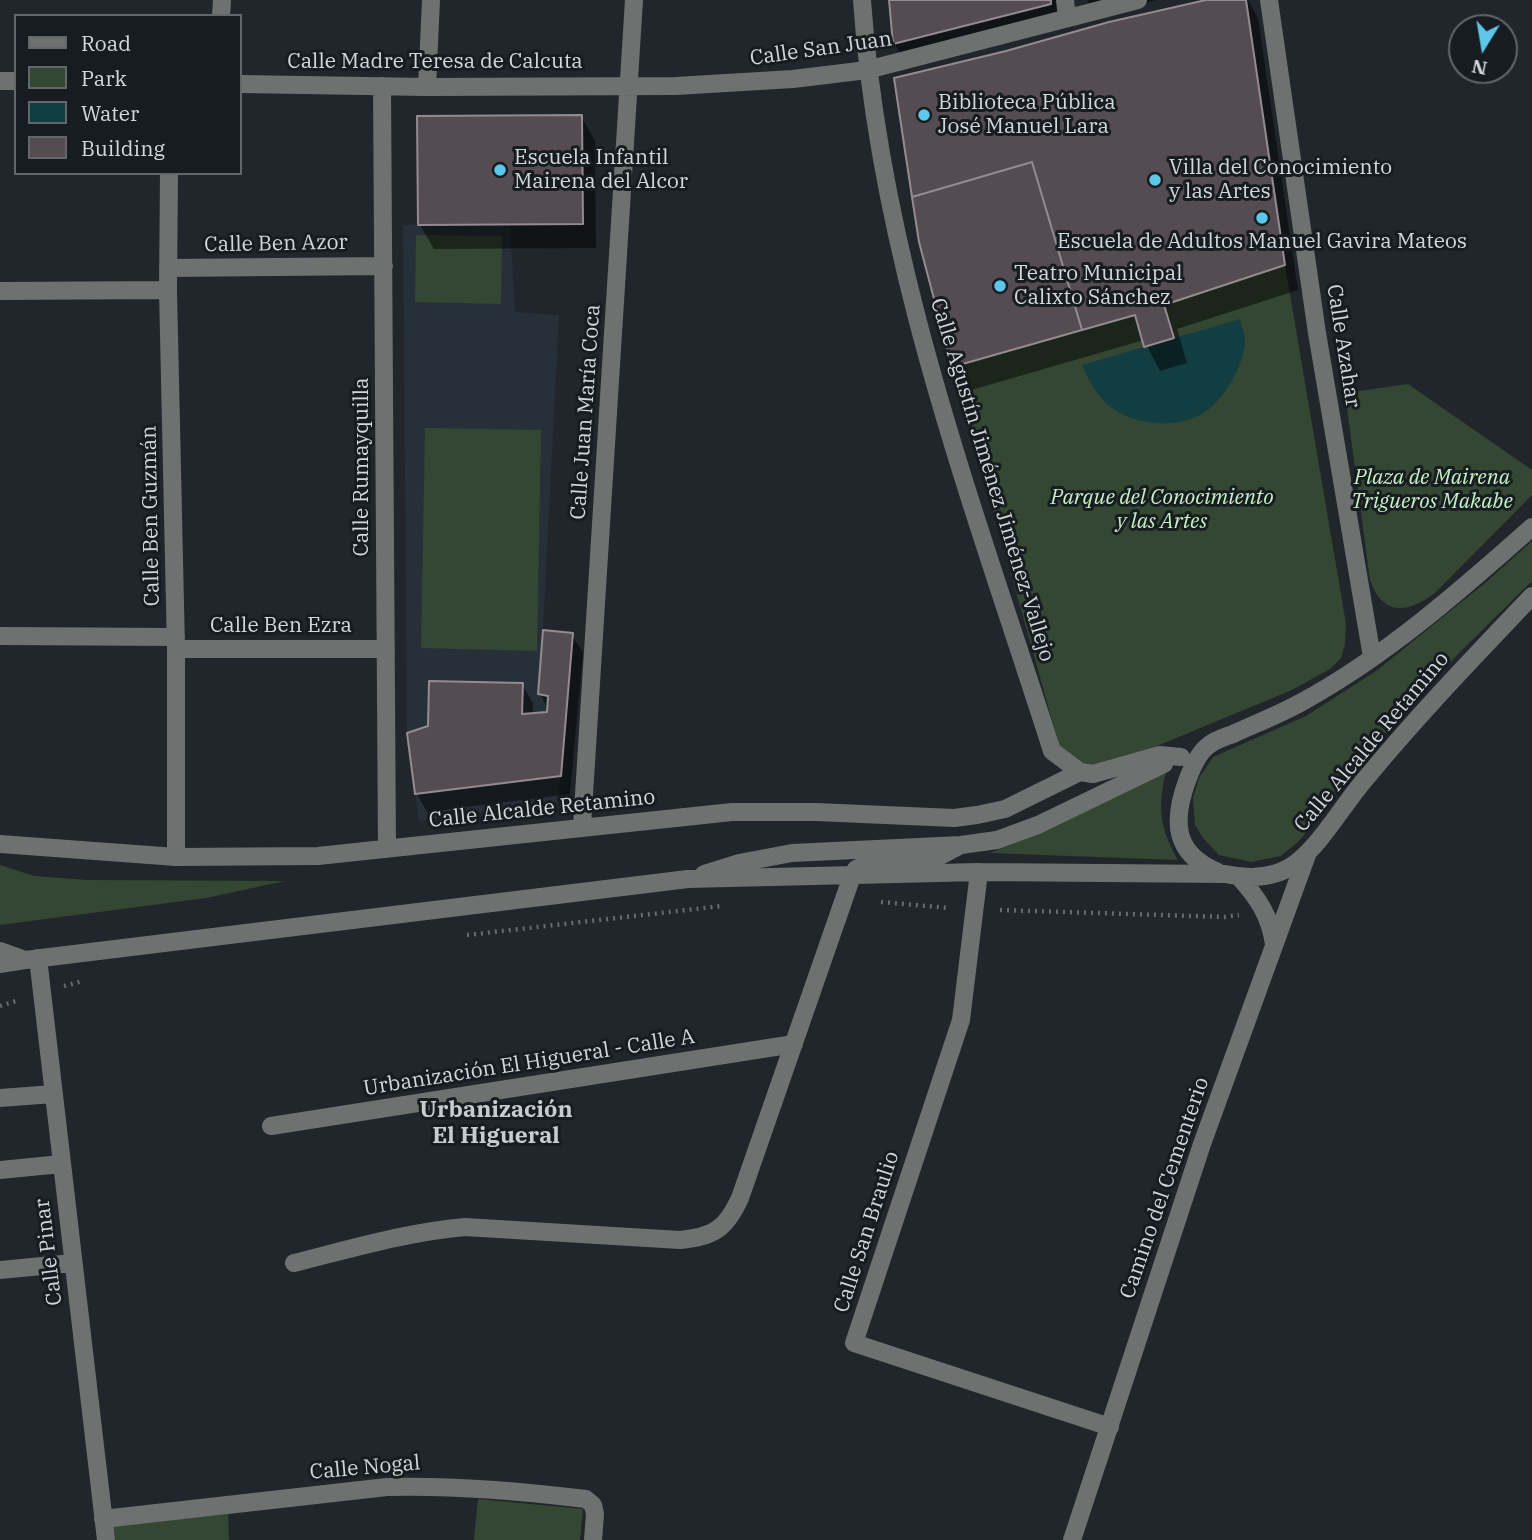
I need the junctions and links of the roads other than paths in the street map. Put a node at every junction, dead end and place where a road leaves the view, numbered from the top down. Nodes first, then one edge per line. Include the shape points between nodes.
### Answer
1 (431, 0) edge
2 (634, 0) edge
3 (862, 0) edge
4 (1138, 0) edge
5 (1269, 0) edge
6 (1066, 9) edge
7 (867, 70) junction
8 (242, 84) edge
9 (629, 85) junction
10 (382, 86) junction
11 (427, 87) junction
12 (169, 175) edge
13 (384, 266) junction
14 (168, 268) junction
15 (168, 290) junction
16 (0, 291) edge
17 (1532, 527) edge
18 (1532, 596) edge
19 (0, 636) edge
20 (176, 643) junction
21 (386, 649) junction
22 (1372, 657) junction
23 (1207, 746) junction
24 (1181, 757) junction
25 (1080, 772) junction
26 (582, 826) junction
27 (0, 844) edge
28 (961, 845) junction
29 (387, 849) junction
30 (1308, 852) junction
31 (176, 857) junction
32 (979, 872) junction
33 (852, 876) junction
34 (1232, 876) junction
35 (688, 879) junction
36 (1274, 944) junction
37 (0, 951) edge
38 (32, 959) junction
39 (0, 964) edge
40 (794, 1044) junction
41 (53, 1094) junction
42 (0, 1098) edge
43 (271, 1126) dead end
44 (61, 1164) junction
45 (0, 1170) edge
46 (73, 1263) junction
47 (294, 1263) dead end
48 (0, 1270) edge
49 (1110, 1427) junction
50 (103, 1519) junction
51 (106, 1540) edge
52 (593, 1540) edge
53 (1072, 1540) edge

1 - 11 street
2 - 9 street, Calle Juan María Coca
3 - 7 street, Calle Agustín Jiménez Jiménez-Vallejo
4 - 6 street, Calle San Juan
5 - 22 street, Calle Azahar via 1317,333
6 - 7 street, Calle San Juan
7 - 9 street, Calle San Juan via 713,85
7 - 25 street, Calle Agustín Jiménez Jiménez-Vallejo via 876,134 918,328 945,420 1052,751
8 - 10 street, Calle Madre Teresa de Calcuta
9 - 11 street, Calle Madre Teresa de Calcuta
9 - 26 street, Calle Juan María Coca
10 - 11 street, Calle Madre Teresa de Calcuta
10 - 13 street, Calle Rumayquilla
12 - 14 street, Calle Ben Guzmán
13 - 14 street, Calle Ben Azor
13 - 21 street, Calle Rumayquilla
14 - 15 street, Calle Ben Guzmán
15 - 16 street
15 - 20 street, Calle Ben Guzmán
17 - 22 street, Calle Alcalde Retamino via 1461,590
18 - 30 street, Calle Alcalde Retamino via 1364,779
19 - 20 street, Calle Ben Ezra
20 - 21 street, Calle Ben Ezra
20 - 31 street, Calle Ben Guzmán
21 - 29 street, Calle Rumayquilla
22 - 23 street, Calle Alcalde Retamino via 1300,703
23 - 24 street, Calle Alcalde Retamino
23 - 34 street via 1190,772 1177,822 1189,855 1201,865
24 - 25 street via 1160,755 1093,774
24 - 28 street, Calle Alcalde Retamino via 1038,825 997,840
25 - 26 street, Calle Alcalde Retamino via 1005,809 977,816 761,811
26 - 29 street, Calle Alcalde Retamino
27 - 31 street, Calle Alcalde Retamino
28 - 33 street via 934,859 864,865
28 - 35 street, Calle Alcalde Retamino via 792,853
29 - 31 street, Calle Alcalde Retamino via 318,856
30 - 34 street, Calle Alcalde Retamino via 1276,873
30 - 36 street, Camino del Cementerio
32 - 33 street, Calle Alcalde Retamino
32 - 34 street, Calle Alcalde Retamino
32 - 49 street, Calle San Braulio via 961,1020 854,1343
33 - 35 street, Calle Alcalde Retamino
33 - 40 street
34 - 36 street via 1256,895 1271,925
35 - 38 street, Calle Alcalde Retamino
36 - 49 street, Camino del Cementerio via 1202,1143
37 - 38 street
38 - 39 street, Calle Alcalde Retamino
38 - 41 street, Calle Pinar
40 - 43 street, Urbanización El Higueral - Calle A
40 - 47 street via 740,1198 732,1215 711,1235 680,1240 465,1227 395,1237
41 - 42 street
41 - 44 street, Calle Pinar
44 - 45 street
44 - 46 street, Calle Pinar
46 - 48 street
46 - 50 street, Calle Pinar
49 - 53 street, Camino del Cementerio
50 - 51 street, Calle Pinar
50 - 52 street, Calle Nogal via 429,1486 586,1499 595,1514

